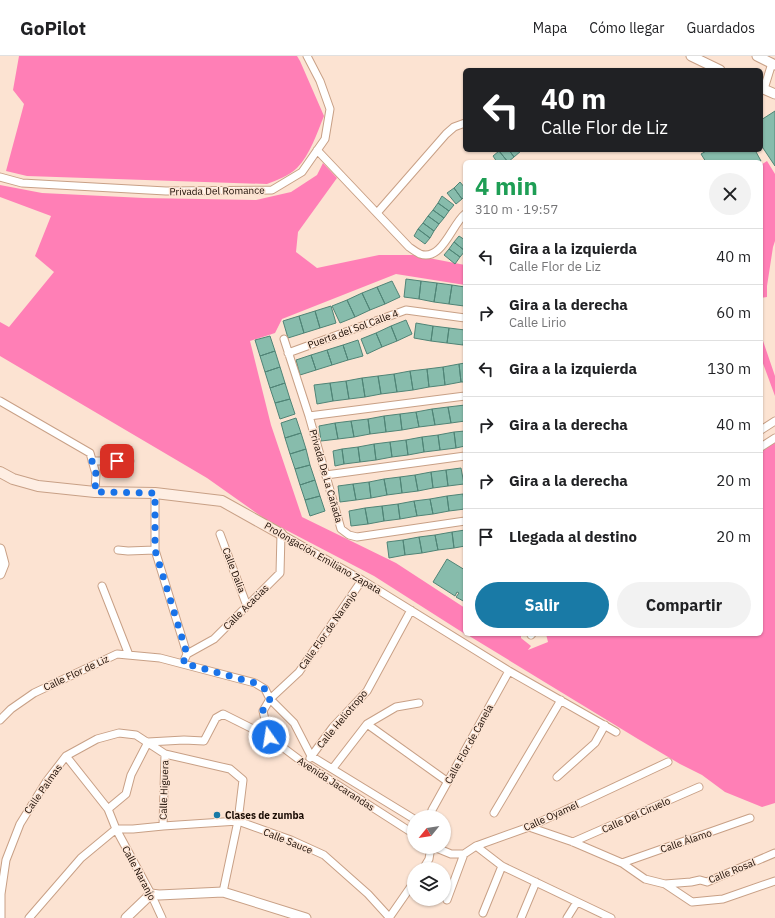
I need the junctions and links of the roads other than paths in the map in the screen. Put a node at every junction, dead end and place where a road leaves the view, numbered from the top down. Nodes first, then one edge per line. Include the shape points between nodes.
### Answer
1 (307, 56) edge
2 (691, 56) edge
3 (757, 56) edge
4 (774, 64) edge
5 (716, 68) edge
6 (763, 87) edge
7 (763, 89) edge
8 (775, 94) edge
9 (463, 124) edge
10 (317, 150) junction
11 (0, 176) edge
12 (377, 213) junction
13 (463, 217) edge
14 (463, 318) edge
15 (284, 339) dead end
16 (288, 353) junction
17 (463, 396) edge
18 (0, 401) edge
19 (308, 416) junction
20 (775, 421) edge
21 (763, 429) edge
22 (775, 438) edge
23 (763, 446) edge
24 (463, 456) edge
25 (92, 461) junction
26 (130, 461) dead end
27 (0, 472) edge
28 (326, 475) junction
29 (95, 492) junction
30 (155, 493) junction
31 (463, 521) edge
32 (220, 534) dead end
33 (281, 534) junction
34 (0, 549) edge
35 (118, 550) dead end
36 (155, 550) junction
37 (0, 574) edge
38 (362, 580) junction
39 (102, 586) dead end
40 (247, 606) junction
41 (411, 610) junction
42 (187, 654) junction
43 (129, 655) junction
44 (183, 663) junction
45 (509, 671) junction
46 (270, 699) junction
47 (561, 700) junction
48 (419, 703) dead end
49 (216, 718) joint
50 (0, 720) edge
51 (367, 724) junction
52 (605, 725) junction
53 (616, 732) dead end
54 (269, 737) junction
55 (148, 742) junction
56 (165, 754) junction
57 (66, 756) junction
58 (311, 756) junction
59 (668, 762) dead end
60 (305, 764) junction
61 (333, 768) junction
62 (557, 777) dead end
63 (448, 782) junction
64 (699, 787) dead end
65 (108, 809) junction
66 (432, 810) edge
67 (494, 813) dead end
68 (407, 815) edge
69 (750, 818) dead end
70 (238, 821) junction
71 (163, 826) junction
72 (529, 827) junction
73 (116, 829) junction
74 (407, 830) edge
75 (573, 842) junction
76 (476, 846) junction
77 (775, 853) edge
78 (451, 854) edge
79 (464, 854) junction
80 (622, 863) junction
81 (502, 866) junction
82 (775, 881) edge
83 (536, 882) junction
84 (665, 884) junction
85 (451, 889) edge
86 (223, 892) junction
87 (407, 892) edge
88 (151, 894) junction
89 (576, 902) junction
90 (483, 913) dead end
91 (294, 917) edge
92 (608, 917) edge
93 (1, 918) edge
94 (29, 918) edge
95 (126, 918) edge
96 (162, 918) edge
97 (306, 918) edge
98 (389, 918) edge
99 (520, 918) edge
100 (567, 918) edge

1 - 10 street, Privada Del Romance via 320,80 330,109 325,139
2 - 5 street
3 - 4 street
4 - 6 street
7 - 8 street
9 - 12 street via 446,134
10 - 11 street, Privada Del Romance via 302,172 272,190 166,191 22,183
10 - 12 street
12 - 13 street via 409,247 421,254 430,255 439,250
14 - 16 street, Puerta del Sol Calle 4 via 406,310
15 - 16 street, Privada De La Cañada
16 - 19 street, Privada De La Cañada
17 - 19 street, Privada De La Cañada
18 - 25 street via 90,453
19 - 28 street, Privada De La Cañada
20 - 21 street
22 - 23 street
24 - 28 street
25 - 26 street
25 - 29 street via 96,474
27 - 29 main road, Prolongación Emiliano Zapata via 12,479 38,486
28 - 31 street, Privada De La Cañada via 341,529 349,535 357,537
29 - 30 main road, Prolongación Emiliano Zapata
30 - 33 main road, Prolongación Emiliano Zapata via 222,501
30 - 36 street
32 - 40 street, Calle Dalia
33 - 38 street, Prolongación Emiliano Zapata
33 - 40 street, Calle Acacias via 280,573
34 - 37 street via 4,564
35 - 36 street
36 - 42 street
38 - 41 street, Prolongación Emiliano Zapata
38 - 46 street, Calle Flor de Naranjo via 299,672
39 - 43 street
40 - 42 street, Calle Acacias via 214,639
41 - 45 street, Prolongación Emiliano Zapata
41 - 58 street, Calle Heliotropo via 367,691
42 - 44 street
43 - 44 street, Calle Flor de Liz
43 - 50 street, Calle Flor de Liz via 117,654 34,693
44 - 46 street, Calle Flor de Liz via 255,683 265,689
45 - 47 street, Prolongación Emiliano Zapata
45 - 63 street, Calle Flor de Canela
46 - 54 street, Calle Flor de Naranjo via 263,710
46 - 58 street, Avenida Jacarandas via 294,723
47 - 52 street, Prolongación Emiliano Zapata
47 - 67 street
48 - 51 street via 396,707
49 - 54 street, Avenida Jacarandas via 223,714
49 - 55 street, Calle Palmas via 204,741
51 - 61 street
51 - 63 street
52 - 53 street, Prolongación Emiliano Zapata
52 - 62 street via 596,743
54 - 60 street, Avenida Jacarandas
55 - 56 street
55 - 57 street, Calle Palmas via 136,735 119,733 97,739
55 - 65 street via 131,775 126,794
56 - 70 street via 230,769 243,780
56 - 71 street, Calle Higuera
57 - 65 street, Calle Naranjo
57 - 93 street, Calle Palmas via 20,824 6,860 1,894
58 - 60 street, Calle Heliotropo
58 - 61 street, Avenida Jacarandas
59 - 72 street, Calle Oyamel
60 - 74 street, Avenida Jacarandas
61 - 68 street, Avenida Jacarandas
63 - 66 street, Calle Flor de Canela
64 - 75 street, Calle Del Ciruelo
65 - 73 street, Calle Naranjo
69 - 80 street, Calle Álamo
70 - 71 street, Calle Sauce
70 - 86 street
70 - 98 street, Calle Sauce via 291,840 324,856 368,894
71 - 73 street, Calle Sauce
72 - 75 street
72 - 76 street, Calle Oyamel
73 - 88 street, Calle Naranjo
73 - 94 street via 81,858
75 - 80 street
76 - 79 street, Calle Oyamel
76 - 81 street
77 - 84 street, Calle Rosal via 707,882 700,880
78 - 79 street
79 - 85 street
80 - 84 street via 645,879
81 - 83 street
81 - 90 street
82 - 84 street via 723,899 692,902
83 - 89 street
83 - 99 street
86 - 88 street
86 - 91 street
87 - 98 street
88 - 95 street
88 - 96 street, Calle Naranjo
89 - 92 street
89 - 100 street
91 - 97 street

